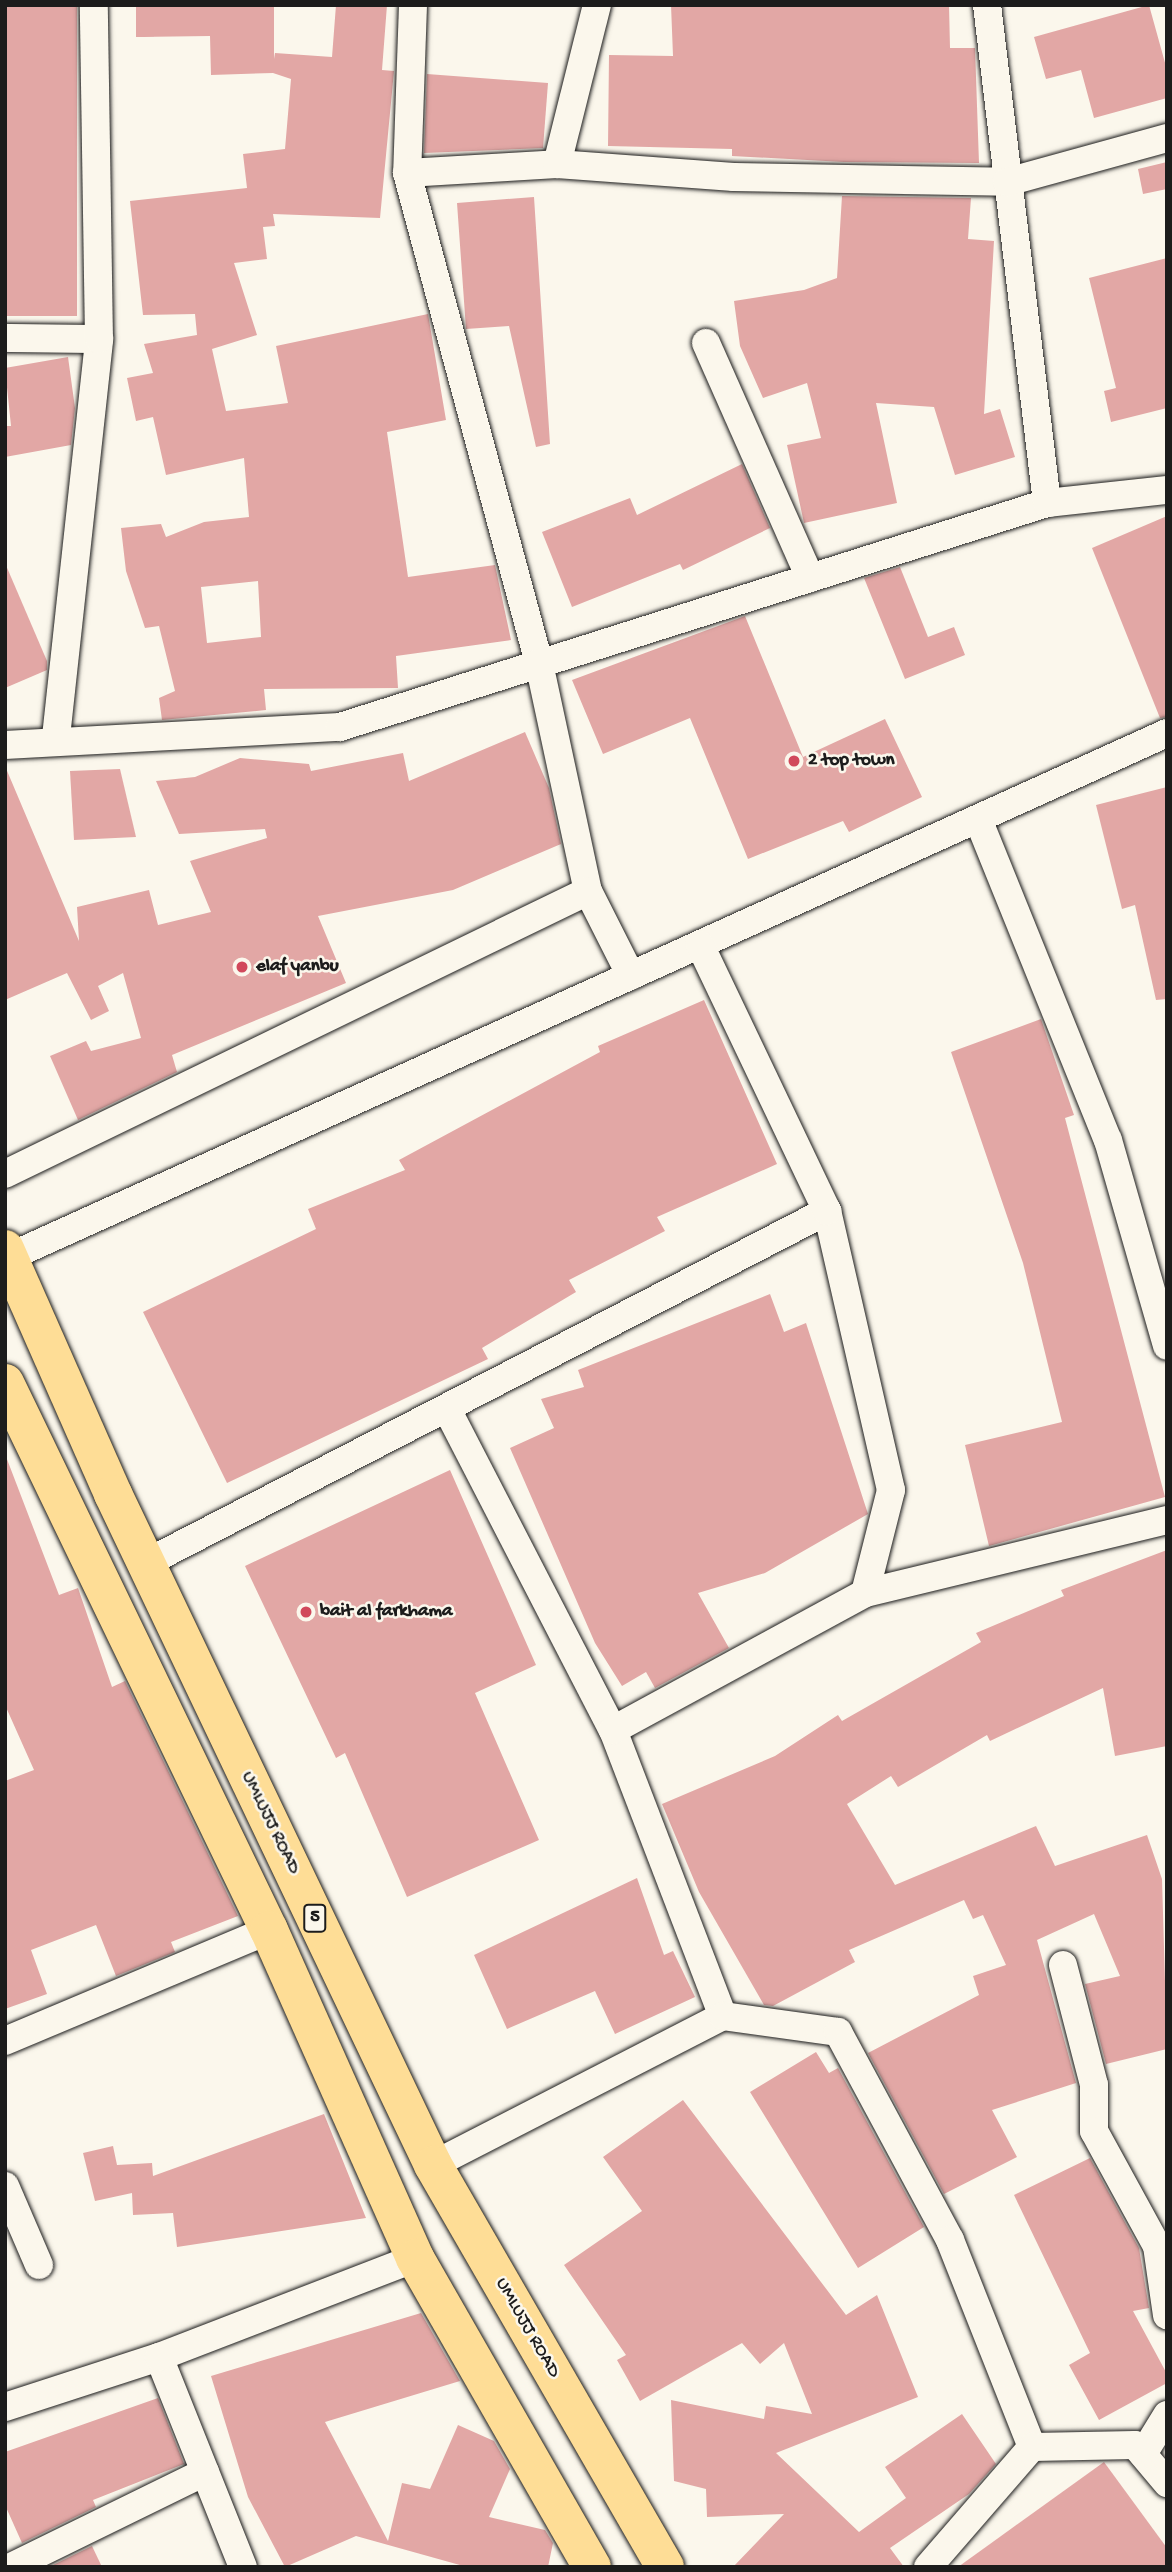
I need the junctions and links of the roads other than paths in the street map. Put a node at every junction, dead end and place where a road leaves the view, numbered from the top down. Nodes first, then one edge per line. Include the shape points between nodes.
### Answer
1 (94, 5) edge
2 (413, 5) edge
3 (597, 5) edge
4 (987, 5) edge
5 (1167, 138) edge
6 (557, 164) junction
7 (407, 173) junction
8 (1007, 182) junction
9 (5, 338) edge
10 (99, 339) junction
11 (706, 343) dead end
12 (1167, 490) edge
13 (1047, 503) junction
14 (810, 578) junction
15 (539, 663) junction
16 (1167, 733) edge
17 (56, 737) junction
18 (5, 745) edge
19 (978, 819) junction
20 (588, 891) junction
21 (700, 945) junction
22 (631, 976) junction
23 (5, 1174) edge
24 (827, 1211) junction
25 (7, 1253) edge
26 (1167, 1346) edge
27 (5, 1383) edge
28 (447, 1409) junction
29 (1167, 1520) edge
30 (146, 1563) junction
31 (865, 1593) junction
32 (613, 1730) junction
33 (269, 1930) junction
34 (1063, 1965) dead end
35 (723, 2016) junction
36 (5, 2041) edge
37 (433, 2165) junction
38 (5, 2186) edge
39 (1162, 2245) edge
40 (415, 2258) junction
41 (39, 2265) dead end
42 (1167, 2315) edge
43 (159, 2357) junction
44 (5, 2407) edge
45 (1167, 2415) edge
46 (1032, 2447) junction
47 (1143, 2454) junction
48 (205, 2472) junction
49 (1167, 2483) edge
50 (11, 2567) edge
51 (243, 2567) edge
52 (592, 2567) edge
53 (665, 2567) edge
54 (928, 2567) edge

1 - 10 street
2 - 7 street
3 - 6 street
4 - 8 street
5 - 8 street
6 - 7 street
6 - 8 street via 734,177
7 - 15 street
8 - 13 street
9 - 10 street
10 - 17 street
11 - 14 street
12 - 13 street
13 - 14 street
14 - 15 street
15 - 17 street via 340,727
15 - 20 street
16 - 19 street
17 - 18 street
19 - 21 street
19 - 26 street via 1108,1140
20 - 22 street
20 - 23 street
21 - 22 street
21 - 24 street
22 - 25 street
24 - 28 street
24 - 31 street via 891,1490
25 - 30 highway, UMLUJJ ROAD / 5
27 - 33 highway
28 - 30 street
28 - 32 street
29 - 31 street
30 - 37 highway, UMLUJJ ROAD / 5
31 - 32 street
32 - 35 street
33 - 36 street
33 - 40 highway
34 - 39 street via 1094,2085 1094,2131
35 - 37 street
35 - 46 street via 838,2032 950,2240
37 - 53 highway, UMLUJJ ROAD / 5
38 - 41 street
39 - 42 street
40 - 43 street
40 - 52 highway
43 - 44 street
43 - 48 street
45 - 47 street
46 - 47 street via 1135,2445
46 - 54 street
47 - 49 street
48 - 50 street
48 - 51 street

